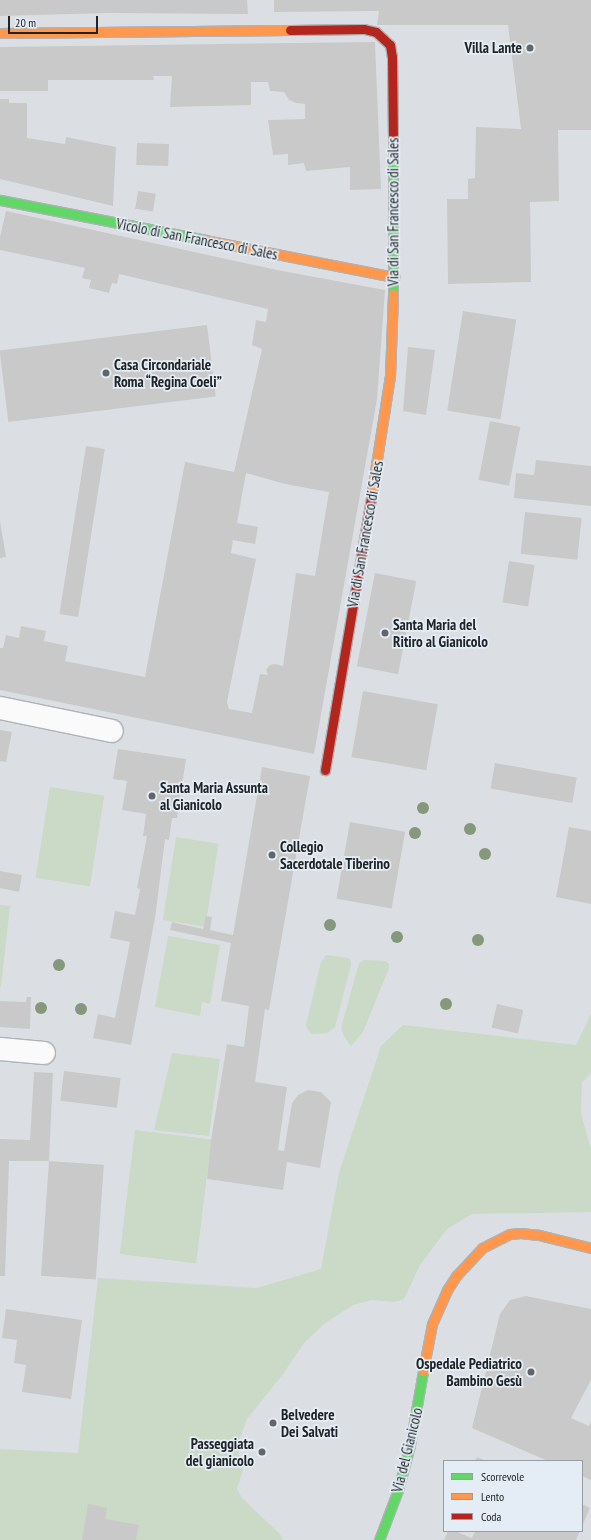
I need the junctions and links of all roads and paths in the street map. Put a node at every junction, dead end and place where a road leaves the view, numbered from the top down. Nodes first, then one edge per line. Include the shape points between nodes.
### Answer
1 (0, 33) edge
2 (0, 200) edge
3 (394, 277) junction
4 (0, 708) edge
5 (112, 731) dead end
6 (325, 770) dead end
7 (0, 1050) edge
8 (44, 1053) dead end
9 (591, 1248) edge
10 (379, 1540) edge

1 - 3 street, Via di San Francesco di Sales via 364,29 376,32 390,45 392,57
2 - 3 street, Vicolo di San Francesco di Sales
3 - 6 street, Via di San Francesco di Sales via 391,357 384,418
4 - 5 street
7 - 8 street
9 - 10 street, Via del Gianicolo via 539,1235 510,1234 482,1248 463,1267 447,1290 432,1324 418,1409 405,1466

